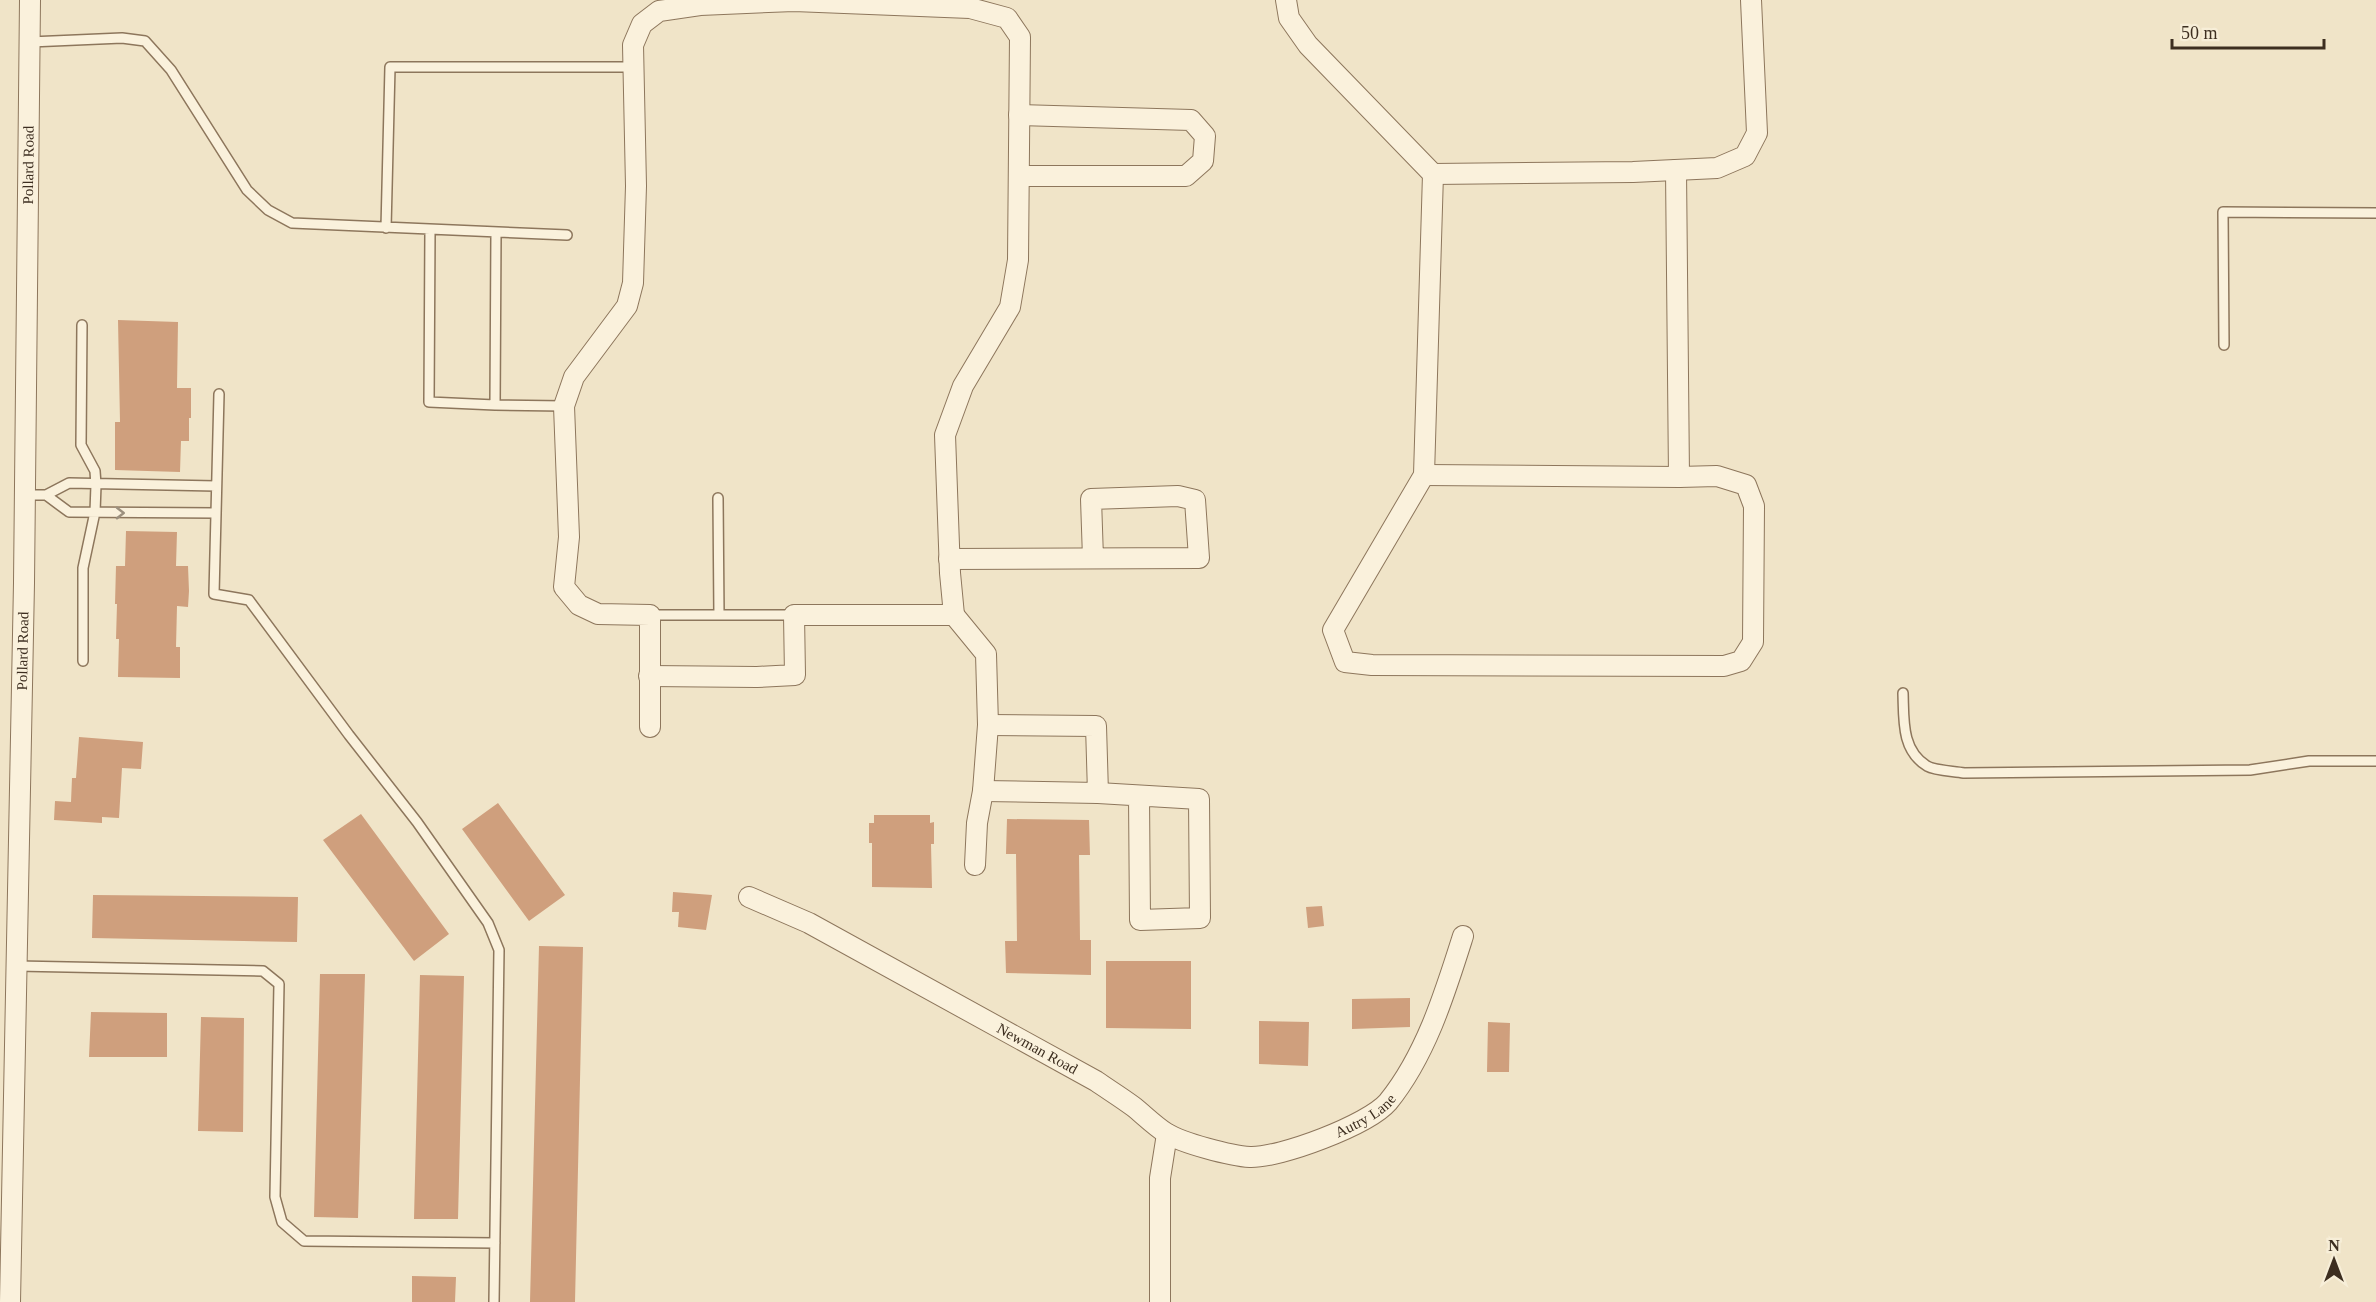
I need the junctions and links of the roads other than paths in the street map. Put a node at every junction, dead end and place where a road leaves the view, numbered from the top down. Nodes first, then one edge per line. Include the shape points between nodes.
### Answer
1 (30, 0) edge
2 (794, 0) edge
3 (1286, 0) edge
4 (1751, 0) edge
5 (30, 42) junction
6 (632, 67) junction
7 (1019, 115) junction
8 (1676, 170) junction
9 (1433, 174) junction
10 (1019, 176) junction
11 (2376, 213) edge
12 (386, 228) junction
13 (430, 230) junction
14 (496, 232) junction
15 (567, 235) dead end
16 (82, 325) dead end
17 (2224, 345) dead end
18 (219, 394) dead end
19 (495, 405) junction
20 (564, 406) junction
21 (1424, 475) junction
22 (1679, 477) junction
23 (96, 485) junction
24 (216, 486) junction
25 (24, 495) junction
26 (46, 495) junction
27 (718, 498) dead end
28 (95, 512) junction
29 (216, 513) junction
30 (1093, 558) junction
31 (949, 559) junction
32 (650, 615) junction
33 (719, 615) junction
34 (794, 615) junction
35 (954, 615) junction
36 (83, 661) dead end
37 (649, 676) junction
38 (1903, 693) dead end
39 (988, 725) junction
40 (650, 727) dead end
41 (2376, 761) edge
42 (983, 791) junction
43 (1098, 793) junction
44 (1139, 796) junction
45 (975, 865) dead end
46 (749, 897) dead end
47 (1463, 936) dead end
48 (16, 966) junction
49 (1167, 1134) junction
50 (495, 1243) junction
51 (10, 1302) edge
52 (494, 1302) edge
53 (1160, 1302) edge

1 - 5 street, Pollard Road
2 - 6 street via 659,10 642,24 633,45
2 - 7 street via 969,8 1007,18 1020,37
3 - 9 street via 1288,18 1308,45
4 - 8 street via 1757,133 1746,156 1718,168
5 - 12 lane via 122,38 145,41 171,70 247,190 268,210 292,223
5 - 25 street, Pollard Road
6 - 12 lane via 390,67
6 - 20 street via 636,186 633,283 627,306 574,377
7 - 10 street
7 - 10 street via 1191,120 1205,136 1203,161 1186,176
8 - 9 street
8 - 22 street
9 - 21 street
10 - 31 street via 1018,260 1010,308 963,386 945,435
11 - 17 lane via 2223,212
12 - 13 lane
13 - 14 lane
13 - 19 lane via 429,402
14 - 15 lane
14 - 19 lane
16 - 23 lane via 81,444 95,471
18 - 24 lane
19 - 20 lane
20 - 32 street via 569,537 564,587 579,605 598,614
21 - 22 street
21 - 22 street via 1333,630 1345,662 1724,666 1741,661 1753,642 1754,506 1746,485 1717,476
23 - 24 lane
23 - 26 lane via 69,483
23 - 28 lane
24 - 29 lane
25 - 26 lane
25 - 48 street, Pollard Road
26 - 28 lane via 69,512
27 - 33 lane
28 -> 29 lane
28 - 36 lane via 83,568
29 - 50 lane via 214,594 249,600 417,822 488,923 499,950
30 - 30 street via 1199,558 1195,500 1178,496 1091,499
30 - 31 street
31 - 35 street
32 - 33 lane
32 - 37 street
33 - 34 lane
34 - 35 street
34 - 37 street via 795,675
35 - 39 street via 986,654
37 - 40 street
38 - 41 lane via 1905,734 1912,752 1928,767 1964,772 2250,771 2309,761
39 - 42 street
39 - 43 street via 1096,726
42 - 43 street
42 - 45 street
43 - 44 street
44 - 44 street via 1199,799 1200,918 1140,920
46 - 49 street, Newman Road via 809,923 1096,1082
47 - 49 street, Autry Lane via 1413,1067 1386,1104 1349,1128 1270,1156 1228,1153
48 - 50 lane via 263,971 279,984 275,1197 282,1222 304,1241
48 - 51 street, Pollard Road
49 - 53 street via 1160,1178
50 - 52 lane

